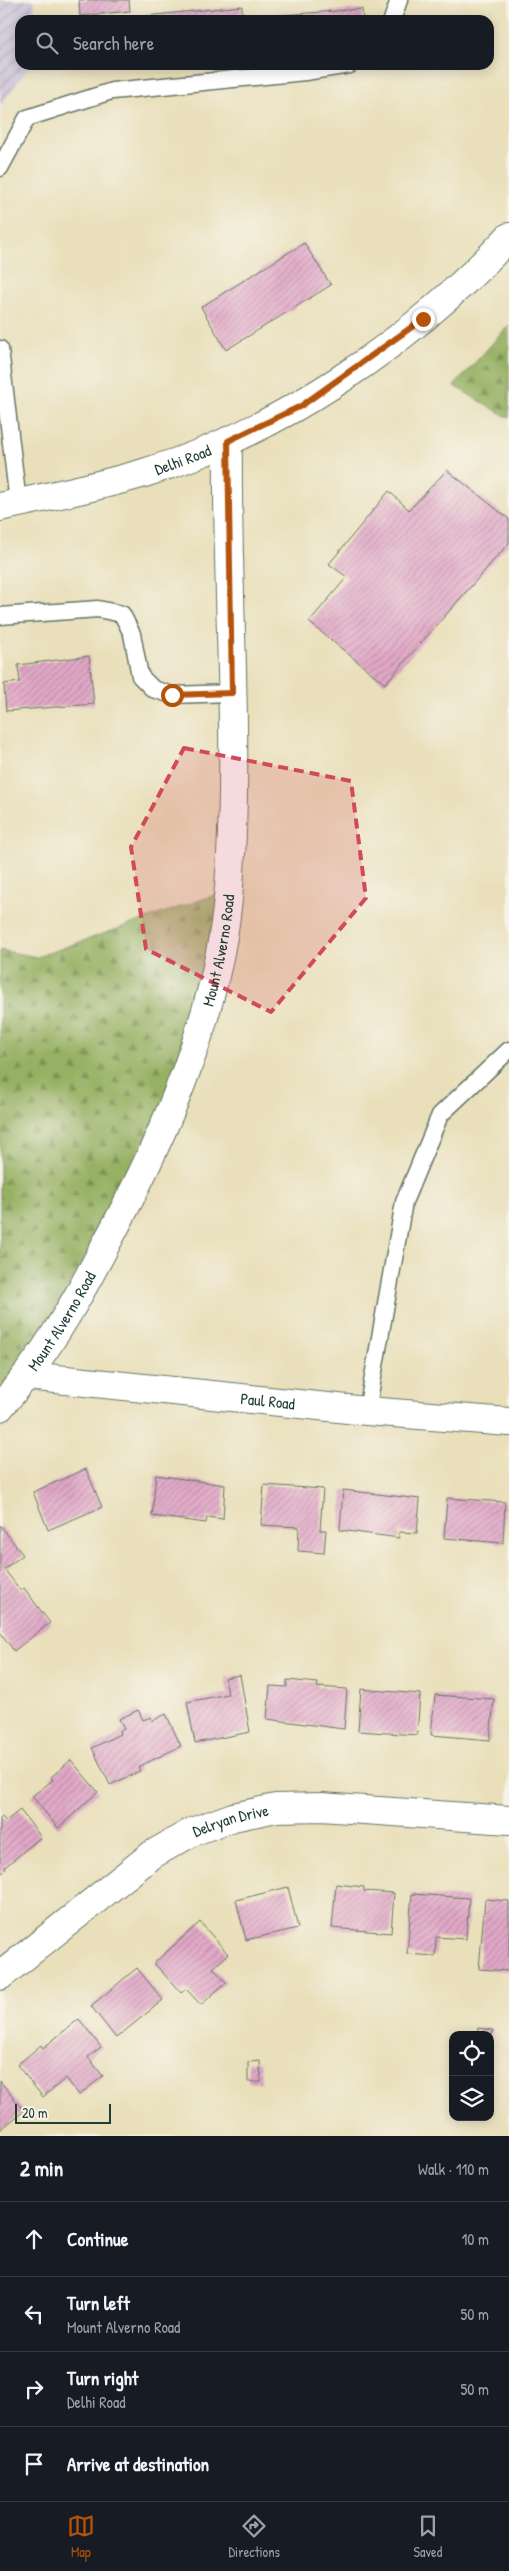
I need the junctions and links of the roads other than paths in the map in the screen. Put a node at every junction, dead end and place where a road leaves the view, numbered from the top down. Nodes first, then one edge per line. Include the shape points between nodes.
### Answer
1 (399, 0) edge
2 (394, 15) edge
3 (318, 70) edge
4 (0, 168) edge
5 (509, 237) edge
6 (0, 349) edge
7 (228, 441) junction
8 (9, 505) edge
9 (0, 616) edge
10 (232, 693) junction
11 (509, 1050) edge
12 (27, 1376) junction
13 (0, 1407) edge
14 (366, 1411) junction
15 (509, 1422) edge
16 (509, 1820) edge
17 (0, 1976) edge

1 - 2 lane
3 - 4 lane via 112,91 27,118
5 - 7 street, Delhi Road via 423,319 375,355 301,406
6 - 8 lane
7 - 8 street, Delhi Road via 144,473
7 - 10 street, Mount Alverno Road
9 - 10 lane via 98,609 122,614 132,634 140,676 153,689 172,695
10 - 12 street, Mount Alverno Road via 234,786 229,890 220,957 201,1025 175,1098 133,1194 73,1307
11 - 14 lane via 440,1115 404,1202
12 - 13 street, Mount Alverno Road
12 - 14 street, Paul Road
14 - 15 street, Paul Road
16 - 17 street, Delryan Drive via 321,1806 276,1808 233,1817 192,1832 153,1854

